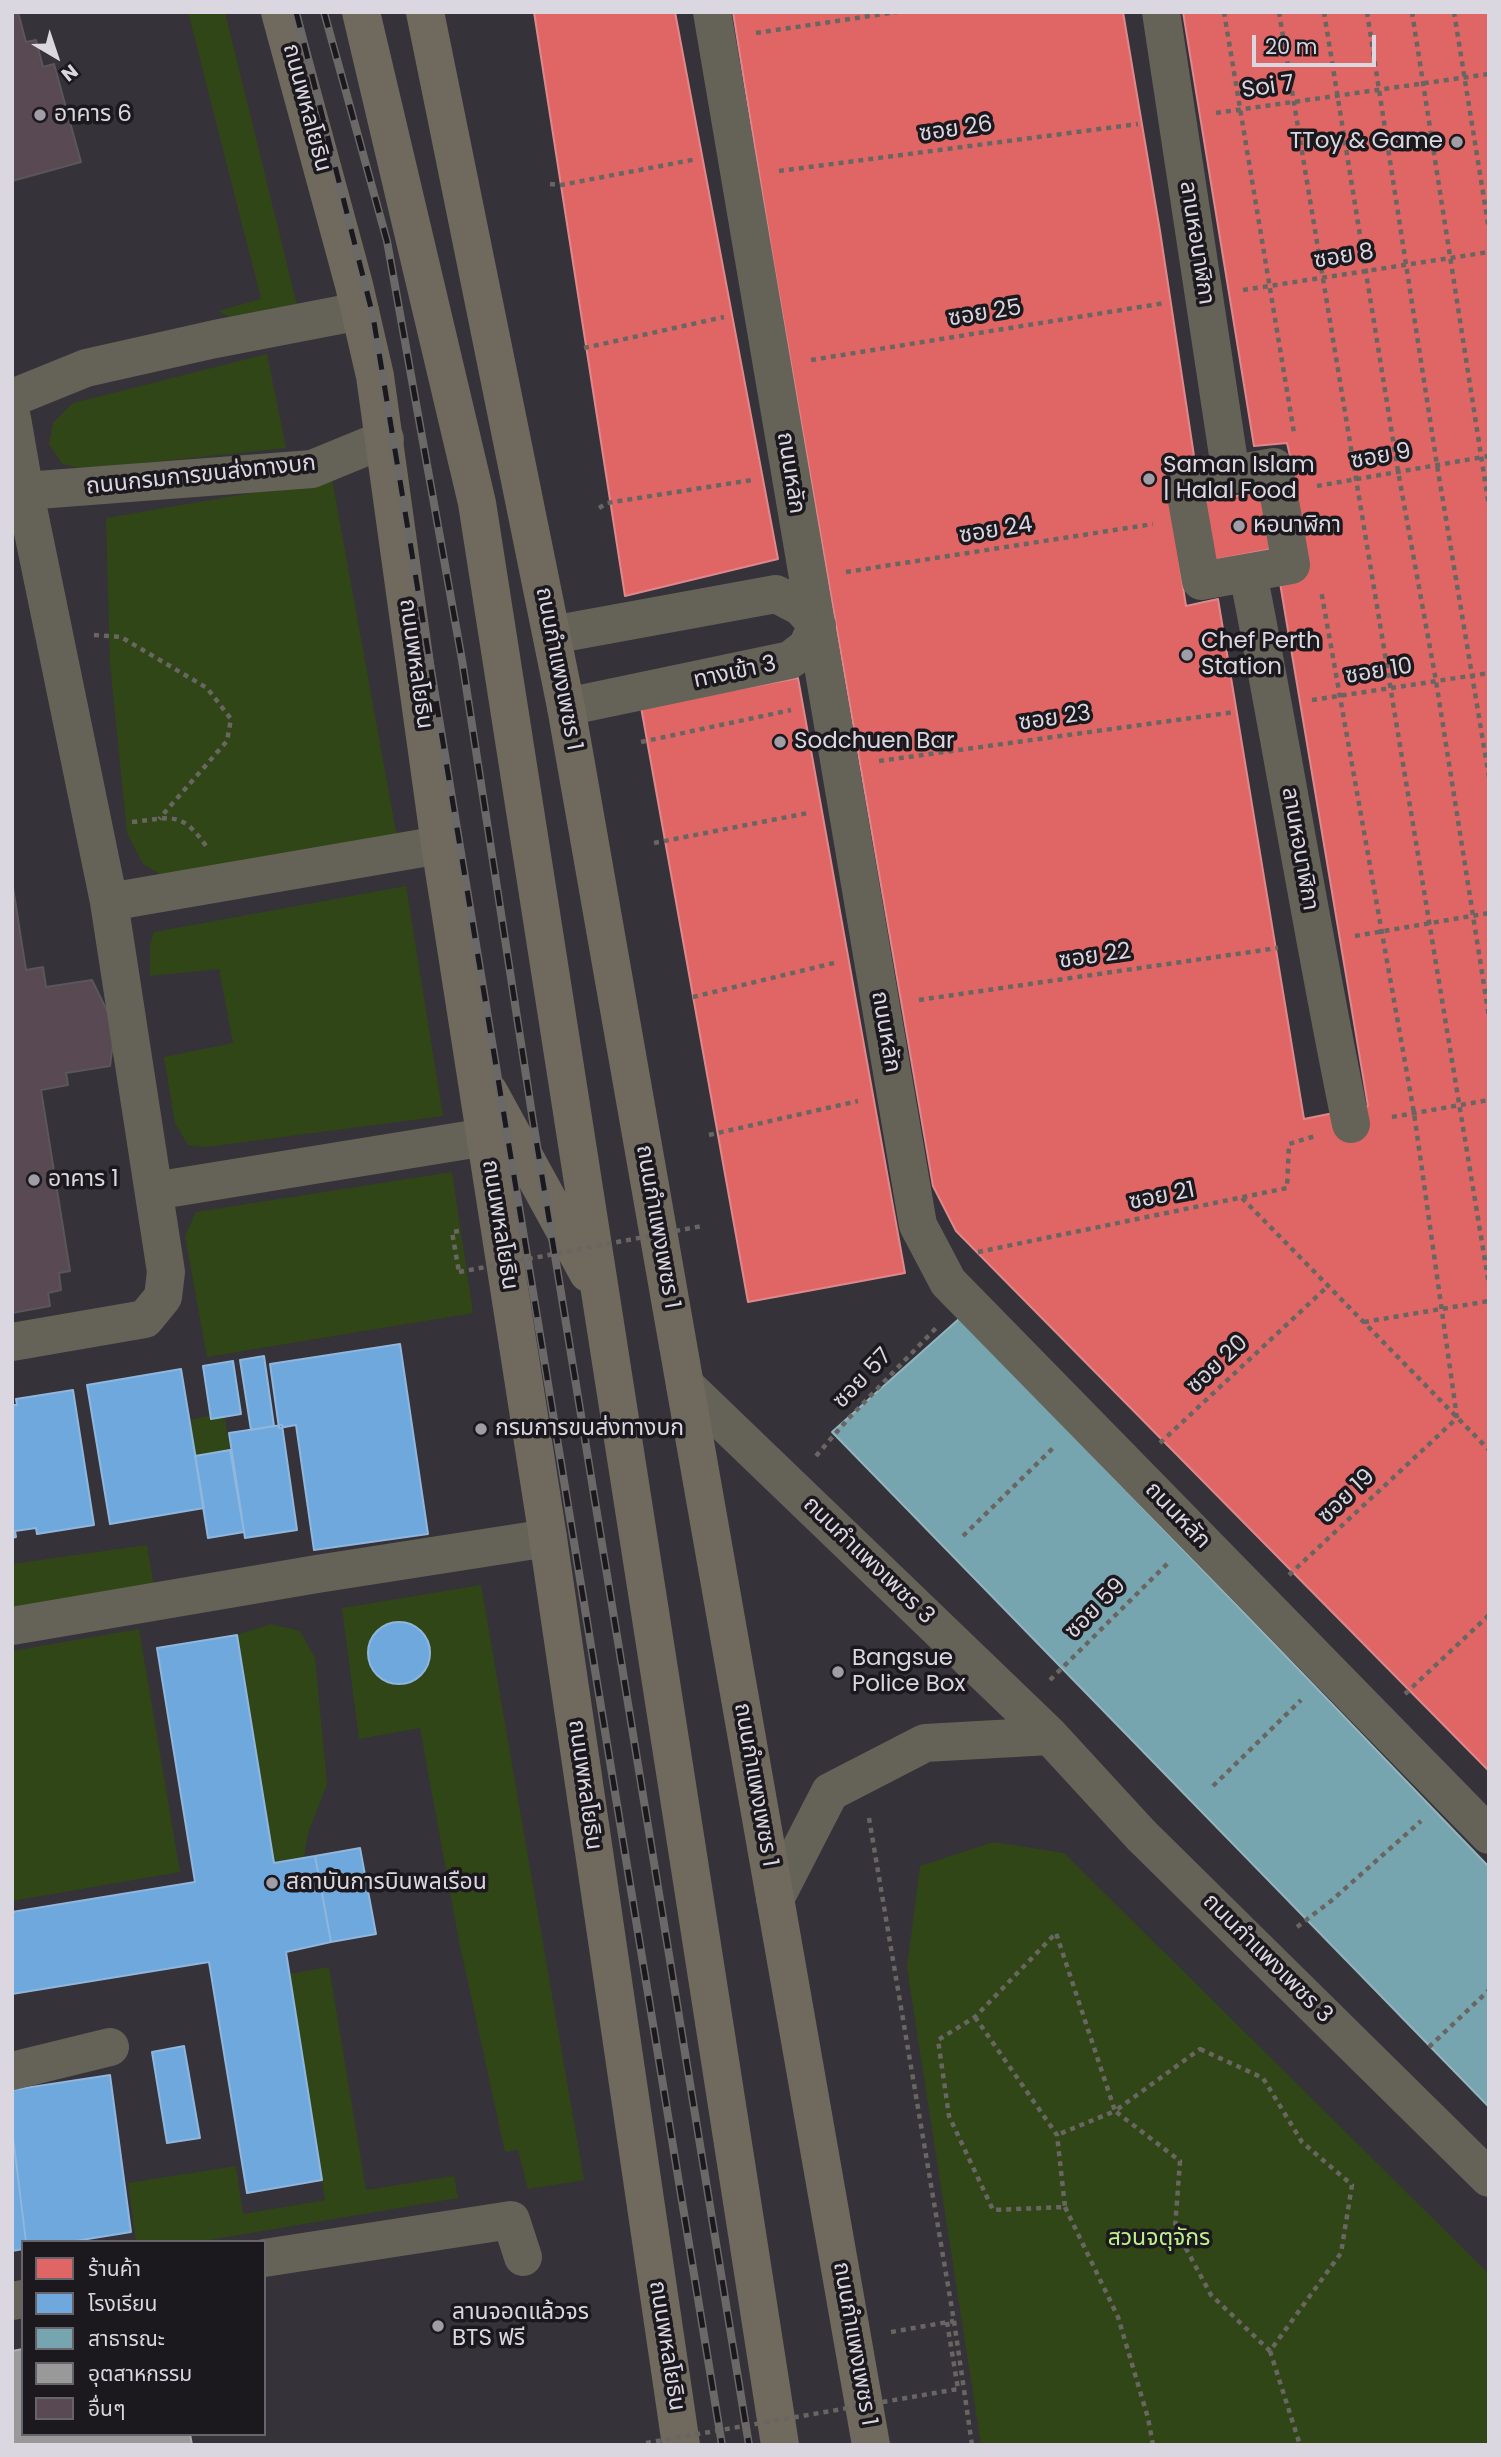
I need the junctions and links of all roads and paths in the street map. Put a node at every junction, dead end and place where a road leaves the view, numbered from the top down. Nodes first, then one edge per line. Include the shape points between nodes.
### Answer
1 (280, 12) edge
2 (361, 12) edge
3 (425, 12) edge
4 (897, 12) edge
5 (1161, 12) edge
6 (1224, 12) edge
7 (1279, 12) edge
8 (1324, 12) edge
9 (1367, 12) edge
10 (1412, 12) edge
11 (1454, 12) edge
12 (715, 25) edge
13 (1489, 74) edge
14 (1465, 78) junction
15 (1424, 83) junction
16 (1379, 89) junction
17 (1336, 96) junction
18 (1293, 102) junction
19 (1240, 110) junction
20 (1177, 118) junction
21 (738, 165) junction
22 (550, 184) dead end
23 (1489, 230) edge
24 (1489, 252) edge
25 (1448, 258) junction
26 (1405, 265) junction
27 (1365, 272) junction
28 (1322, 279) junction
29 (1269, 286) junction
30 (1204, 296) junction
31 (762, 309) junction
32 (360, 311) junction
33 (584, 348) dead end
34 (772, 366) junction
35 (12, 398) edge
36 (12, 418) edge
37 (1294, 435) dead end
38 (384, 439) junction
39 (1489, 456) edge
40 (1480, 457) junction
41 (1437, 465) junction
42 (1398, 471) junction
43 (790, 473) junction
44 (1231, 475) junction
45 (1355, 480) junction
46 (1278, 491) junction
47 (19, 492) edge
48 (1489, 507) edge
49 (599, 508) dead end
50 (1190, 518) junction
51 (1248, 573) junction
52 (808, 578) junction
53 (1319, 579) dead end
54 (817, 625) junction
55 (54, 634) junction
56 (552, 635) junction
57 (1489, 673) edge
58 (1471, 676) junction
59 (1436, 681) junction
60 (1389, 688) junction
61 (1340, 696) junction
62 (829, 701) junction
63 (1274, 706) junction
64 (566, 707) junction
65 (641, 742) dead end
66 (840, 766) junction
67 (1489, 777) edge
68 (847, 807) junction
69 (159, 819) junction
70 (94, 826) junction
71 (654, 843) dead end
72 (440, 845) junction
73 (217, 884) junction
74 (110, 901) junction
75 (1489, 913) edge
76 (1473, 916) junction
77 (1428, 924) junction
78 (1382, 932) junction
79 (1315, 943) junction
80 (872, 956) junction
81 (693, 997) dead end
82 (880, 1006) junction
83 (1489, 1017) edge
84 (475, 1068) junction
85 (895, 1094) junction
86 (1489, 1100) edge
87 (1457, 1106) junction
88 (1414, 1113) junction
89 (1351, 1124) junction
90 (709, 1135) dead end
91 (486, 1137) junction
92 (154, 1191) junction
93 (1242, 1198) junction
94 (702, 1226) dead end
95 (452, 1232) dead end
96 (936, 1260) junction
97 (1489, 1285) edge
98 (1328, 1286) junction
99 (600, 1296) junction
100 (964, 1299) junction
101 (1489, 1301) edge
102 (1442, 1309) junction
103 (1364, 1322) junction
104 (12, 1342) edge
105 (685, 1385) junction
106 (1457, 1418) junction
107 (1082, 1419) junction
108 (1488, 1448) edge
109 (1131, 1470) junction
110 (788, 1484) junction
111 (963, 1535) dead end
112 (1195, 1535) junction
113 (548, 1538) junction
114 (1260, 1602) junction
115 (1489, 1615) edge
116 (12, 1626) edge
117 (1329, 1672) junction
118 (1023, 1710) junction
119 (1377, 1721) junction
120 (1050, 1736) junction
121 (862, 1776) junction
122 (1213, 1786) dead end
123 (1449, 1794) junction
124 (1489, 1835) edge
125 (775, 1899) junction
126 (1297, 1927) dead end
127 (1489, 1990) edge
128 (975, 2017) junction
129 (110, 2047) dead end
130 (1429, 2047) dead end
131 (12, 2071) edge
132 (1115, 2111) junction
133 (1056, 2135) junction
134 (1489, 2178) edge
135 (1065, 2207) junction
136 (523, 2257) dead end
137 (266, 2258) edge
138 (954, 2321) junction
139 (947, 2322) junction
140 (853, 2338) junction
141 (1270, 2351) junction
142 (664, 2444) edge
143 (780, 2445) edge
144 (872, 2445) edge
145 (972, 2445) edge
146 (1153, 2445) edge
147 (1300, 2445) edge

1 - 32 main road, ถนนพหลโยธิน
2 - 99 main road via 477,503
3 - 56 main road, ถนนกำแพงเพชร 1
4 - 12 path
5 - 20 street, ลานหอนาฬิกา
6 - 19 path
7 - 18 path
8 - 17 path
9 - 16 path
10 - 15 path
11 - 14 path
12 - 21 street, ถนนหลัก
13 - 14 path, Soi 7
14 - 15 path, Soi 7
14 - 23 path
15 - 16 path, Soi 7
15 - 25 path
16 - 17 path, Soi 7
16 - 26 path
17 - 18 path, Soi 7
17 - 27 path
18 - 19 path, Soi 7
18 - 28 path
19 - 20 path, Soi 7
19 - 29 path
20 - 21 path, ซอย 26
20 - 30 street, ลานหอนาฬิกา
21 - 22 path, ซอย 26
21 - 31 street, ถนนหลัก
24 - 25 path, ซอย 8
25 - 26 path, ซอย 8
25 - 40 path
26 - 27 path, ซอย 8
26 - 41 path
27 - 28 path, ซอย 8
27 - 42 path
28 - 29 path, ซอย 8
28 - 45 path
29 - 30 path, ซอย 8
29 - 37 path
30 - 34 path, ซอย 25
30 - 44 street, ลานหอนาฬิกา
31 - 33 path
31 - 34 street, ถนนหลัก
32 - 35 street via 86,368
32 - 38 main road, ถนนพหลโยธิน
34 - 43 street, ถนนหลัก
36 - 47 street
38 - 47 street, ถนนกรมการขนส่งทางบก via 312,469
38 - 72 main road, ถนนพหลโยธิน
39 - 40 path, ซอย 9
40 - 41 path, ซอย 9
40 - 48 path
41 - 42 path, ซอย 9
41 - 58 path
42 - 45 path, ซอย 9
42 - 59 path
43 - 49 path
43 - 52 street, ถนนหลัก
44 - 46 street via 1274,467
44 - 50 street via 1184,483
45 - 46 path, ซอย 9
45 - 60 path
46 - 51 street via 1291,565
47 - 55 street
50 - 51 street via 1201,581
50 - 52 path, ซอย 24
51 - 63 street, ลานหอนาฬิกา
52 - 54 street, ถนนหลัก
53 - 61 path
54 - 56 street via 801,607 776,594
54 - 62 street, ถนนหลัก
54 - 64 street, ทางเข้า 3 via 807,647 790,660
55 - 69 path via 121,637 207,688 231,719 227,741
55 - 70 street
56 - 64 main road, ถนนกำแพงเพชร 1
57 - 58 path, ซอย 10
58 - 59 path, ซอย 10
58 - 67 path
59 - 60 path, ซอย 10
59 - 76 path
60 - 61 path, ซอย 10
60 - 77 path
61 - 63 path, ซอย 10
61 - 78 path
62 - 65 path
62 - 66 street, ถนนหลัก
63 - 66 path, ซอย 23
63 - 79 street, ลานหอนาฬิกา
64 - 105 main road, ถนนกำแพงเพชร 1
66 - 68 street, ถนนหลัก
68 - 71 path
68 - 80 street, ถนนหลัก
69 - 70 path
69 - 73 path via 172,817 193,828 208,849
70 - 74 street
72 - 73 street
72 - 84 main road, ถนนพหลโยธิน
73 - 74 street
74 - 92 street
75 - 76 path, ซอย 22
76 - 77 path, ซอย 22
76 - 83 path
77 - 78 path, ซอย 22
77 - 87 path
78 - 79 path, ซอย 22
78 - 88 path
79 - 82 path, ซอย 22
79 - 89 street, ลานหอนาฬิกา
80 - 81 path
80 - 82 street, ถนนหลัก
82 - 85 street, ถนนหลัก
84 - 91 main road, ถนนพหลโยธิน
84 - 99 main road
85 - 90 path
85 - 96 street, ถนนหลัก via 918,1225
86 - 87 path
87 - 88 path
87 - 97 path
88 - 89 path
88 - 102 path
89 - 93 path, ซอย 21 via 1289,1144 1287,1188
91 - 92 street
91 - 113 main road, ถนนพหลโยธิน
92 - 104 street via 166,1272 163,1297 145,1319
93 - 96 path, ซอย 21
93 - 98 path
94 - 95 path, bridge via 459,1272
96 - 100 street, ถนนหลัก
98 - 103 path
98 - 109 path, ซอย 20
99 - 143 main road
100 - 107 street, ถนนหลัก
100 - 110 path, ซอย 57
101 - 102 path
102 - 103 path
102 - 106 path
103 - 106 path
105 - 110 street, ถนนกำแพงเพชร 3
105 - 125 main road, ถนนกำแพงเพชร 1
106 - 108 path
106 - 114 path, ซอย 19
107 - 109 street, ถนนหลัก
107 - 111 path
109 - 112 street, ถนนหลัก
110 - 118 street, ถนนกำแพงเพชร 3
112 - 114 street, ถนนหลัก
112 - 118 path, ซอย 59
113 - 116 street
113 - 142 main road, ถนนพหลโยธิน
114 - 117 street, ถนนหลัก
115 - 119 path
117 - 119 street, ถนนหลัก
117 - 122 path
118 - 120 street, ถนนกำแพงเพชร 3
119 - 123 street, ถนนหลัก
120 - 121 street via 925,1743
120 - 134 street, ถนนกำแพงเพชร 3 via 1141,1835
121 - 125 street via 830,1792
121 - 138 path
123 - 124 street, ถนนหลัก
123 - 126 path
125 - 140 main road, ถนนกำแพงเพชร 1
127 - 130 path
128 - 132 path via 1056,1933
128 - 133 path
128 - 135 path via 938,2040 949,2116 987,2198 993,2210
129 - 131 street
132 - 133 path
132 - 141 path via 1180,2161 1175,2228 1211,2295
132 - 141 path via 1200,2049 1263,2078 1302,2143 1352,2185 1342,2253
133 - 135 path
135 - 146 path via 1118,2317
136 - 137 street via 511,2220
138 - 139 path
138 - 145 path
139 - 140 path
139 - 142 path, bridge via 958,2389
140 - 144 main road, ถนนกำแพงเพชร 1
141 - 147 path

